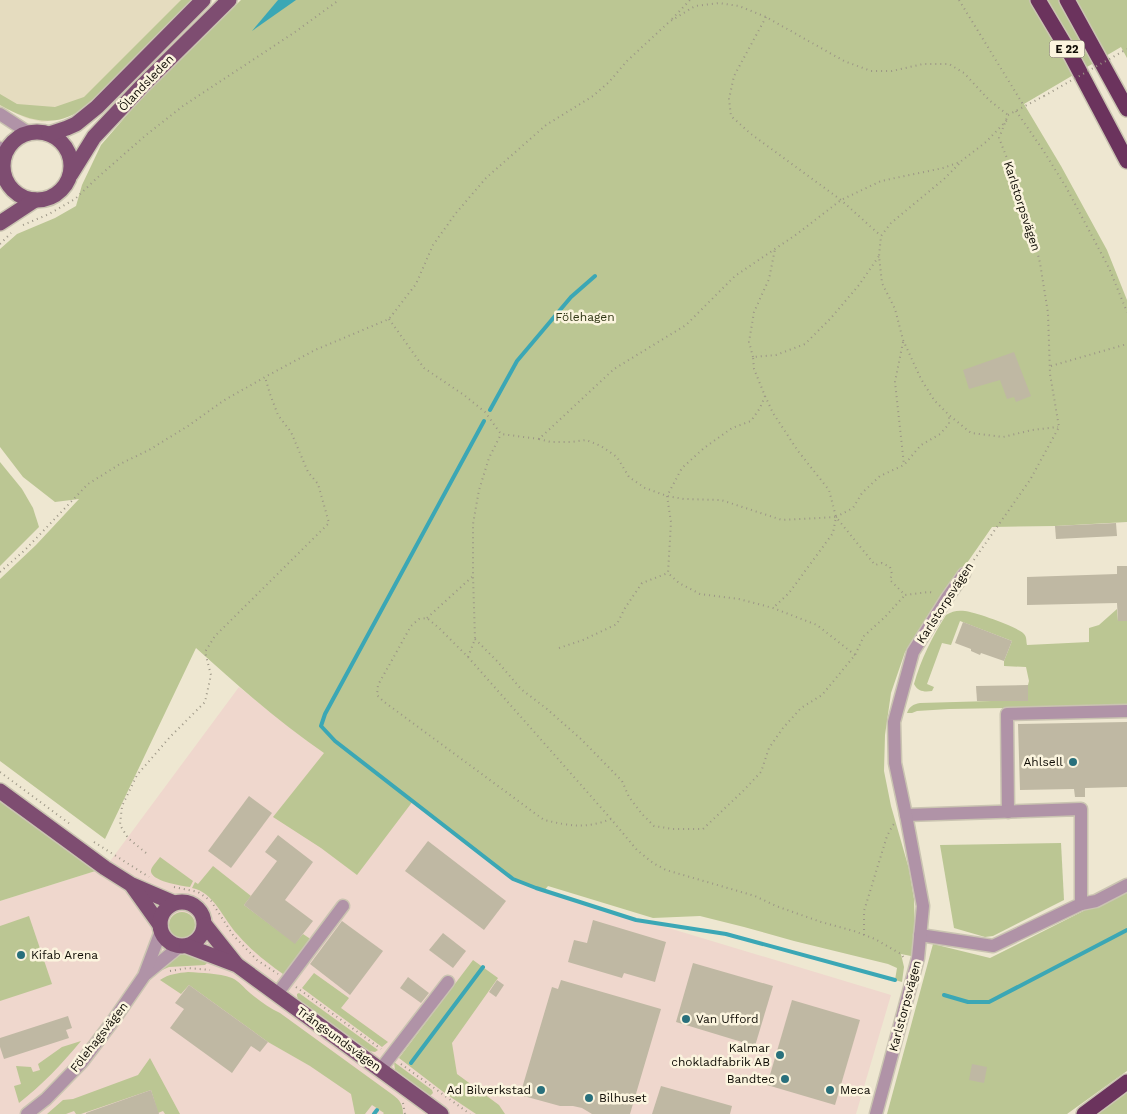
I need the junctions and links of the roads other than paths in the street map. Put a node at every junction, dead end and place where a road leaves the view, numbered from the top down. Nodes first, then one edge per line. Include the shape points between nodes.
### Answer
1 (202, 0) edge
2 (229, 0) edge
3 (1038, 0) edge
4 (1067, 0) edge
5 (1127, 109) edge
6 (0, 114) edge
7 (29, 133) junction
8 (49, 134) junction
9 (1127, 161) edge
10 (2, 162) edge
11 (70, 174) junction
12 (29, 199) junction
13 (0, 212) edge
14 (0, 223) edge
15 (964, 574) road end
16 (1127, 710) edge
17 (0, 791) edge
18 (1008, 812) junction
19 (906, 815) junction
20 (1127, 885) edge
21 (132, 886) junction
22 (174, 903) junction
23 (1082, 904) junction
24 (342, 906) dead end
25 (205, 925) junction
26 (160, 928) junction
27 (920, 935) junction
28 (184, 946) junction
29 (237, 965) junction
30 (144, 976) junction
31 (448, 982) dead end
32 (277, 994) junction
33 (380, 1070) junction
34 (1127, 1082) edge
35 (430, 1111) edge
36 (27, 1114) edge
37 (876, 1114) edge
38 (1084, 1114) edge

1 - 8 main road, Ölandsleden via 97,107 76,124
2 - 11 main road, Ölandsleden via 94,137
3 - 9 highway, E 22
4 - 5 highway, E 22
6 - 7 street
7 - 8 main road, Ölandsleden
7 - 10 main road via 16,138
8 - 11 main road via 65,146 71,164
10 - 12 main road via 5,179 13,191
11 - 12 main road, Ölandsleden via 58,194 47,199
12 - 13 main road, Ölandsleden
12 - 14 main road, Ölandsleden
15 - 19 street, Karlstorpsvägen via 913,652 894,722 895,763
16 - 18 street via 1007,714
17 - 21 main road
18 - 19 street
18 - 23 street via 1081,809
19 - 27 street, Karlstorpsvägen via 923,906
20 - 23 street via 1096,901
21 - 22 main road
21 - 26 main road
22 - 25 main road via 188,902 195,906
22 - 26 main road via 163,912
23 - 27 street via 993,946
24 - 32 street
25 - 28 main road via 199,939
25 - 29 main road, Trångsundsvägen
26 - 28 main road via 168,941
26 - 30 street, Fölehagsvägen
27 - 37 street, Karlstorpsvägen via 915,971
28 - 29 main road, Trångsundsvägen
28 - 30 street, Fölehagsvägen
29 - 32 main road, Trångsundsvägen
30 - 36 street, Fölehagsvägen via 82,1062
31 - 33 street
32 - 33 main road, Trångsundsvägen
33 - 35 main road, Trångsundsvägen
34 - 38 highway

